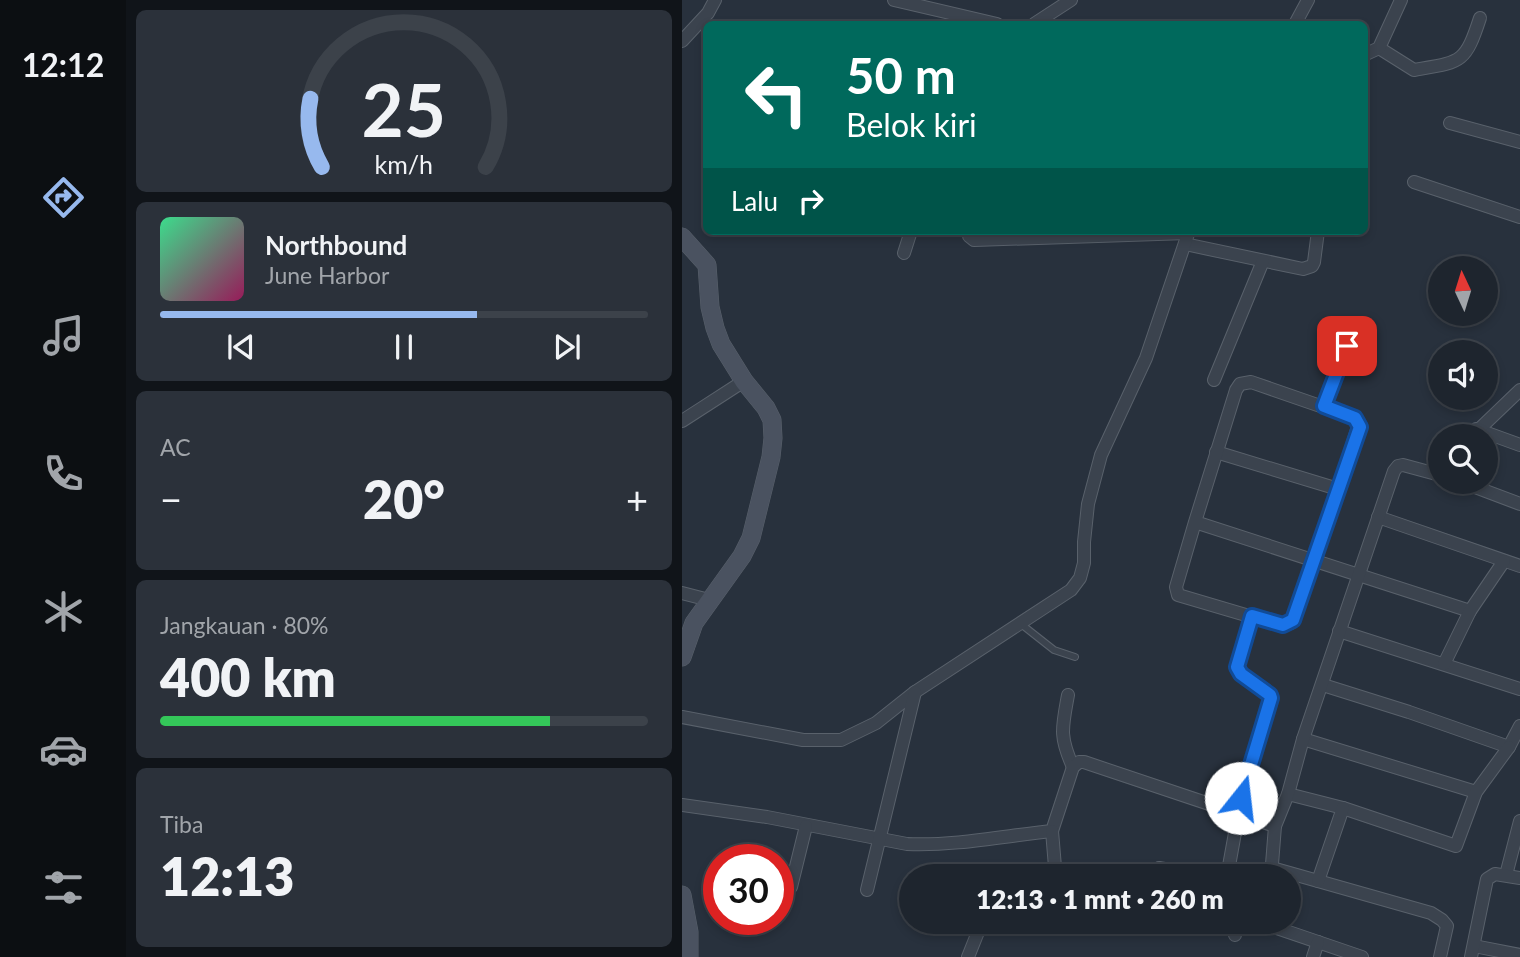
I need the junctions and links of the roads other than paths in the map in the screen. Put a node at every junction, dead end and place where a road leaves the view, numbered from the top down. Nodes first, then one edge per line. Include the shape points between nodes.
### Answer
1 (715, 0) edge
2 (894, 0) edge
3 (1071, 0) edge
4 (1308, 0) edge
5 (1401, 0) edge
6 (1480, 18) dead end
7 (968, 21) edge
8 (1039, 21) edge
9 (1297, 21) edge
10 (682, 41) edge
11 (1379, 48) junction
12 (1368, 53) edge
13 (1450, 123) dead end
14 (1520, 142) edge
15 (1414, 182) dead end
16 (1520, 218) edge
17 (910, 235) edge
18 (969, 235) edge
19 (1317, 235) edge
20 (1187, 236) edge
21 (682, 237) edge
22 (904, 253) dead end
23 (1263, 261) junction
24 (1347, 346) dead end
25 (1214, 380) dead end
26 (744, 381) junction
27 (1520, 390) edge
28 (1324, 406) junction
29 (682, 421) edge
30 (1484, 424) edge
31 (1498, 439) edge
32 (1520, 445) edge
33 (1216, 452) junction
34 (1428, 472) edge
35 (1338, 489) junction
36 (1493, 494) edge
37 (1520, 504) edge
38 (1378, 517) junction
39 (1195, 522) junction
40 (1315, 559) junction
41 (1504, 561) junction
42 (1520, 566) edge
43 (1359, 576) junction
44 (682, 593) edge
45 (709, 600) junction
46 (1470, 611) junction
47 (1252, 616) junction
48 (1021, 624) junction
49 (1339, 631) junction
50 (683, 650) edge
51 (1075, 657) dead end
52 (1444, 664) junction
53 (1323, 685) junction
54 (1520, 690) edge
55 (915, 692) junction
56 (1068, 695) dead end
57 (682, 717) edge
58 (1520, 726) edge
59 (1303, 738) junction
60 (1509, 747) junction
61 (1073, 767) junction
62 (1476, 792) junction
63 (1288, 794) junction
64 (682, 805) edge
65 (1343, 808) junction
66 (1241, 814) junction
67 (1520, 821) edge
68 (806, 826) junction
69 (1275, 826) junction
70 (1052, 831) junction
71 (879, 840) junction
72 (1055, 864) edge
73 (1230, 864) edge
74 (1272, 864) edge
75 (794, 875) edge
76 (1506, 875) junction
77 (1301, 878) edge
78 (1520, 878) edge
79 (1318, 881) junction
80 (867, 890) dead end
81 (682, 895) edge
82 (977, 934) edge
83 (1295, 934) edge
84 (1318, 942) junction
85 (1473, 951) edge
86 (1520, 955) edge
87 (689, 957) edge
88 (968, 957) edge
89 (1313, 957) edge
90 (1362, 957) edge
91 (1440, 957) edge

1 - 10 street
2 - 7 street
3 - 8 street
4 - 9 street
5 - 11 street
6 - 11 street via 1462,58 1444,65 1414,70
11 - 12 street
13 - 14 street
15 - 16 street
17 - 22 street
18 - 20 street via 974,240
19 - 23 street via 1314,262 1308,268
20 - 23 street
20 - 48 street via 1146,358 1101,455 1088,504 1080,578 1071,590
21 - 26 street via 707,265 715,327
23 - 25 street
24 - 28 street
26 - 29 street
26 - 45 street via 772,420 771,457 751,538
27 - 30 street
28 - 33 street via 1251,382 1240,384
28 - 35 street via 1355,418 1359,424
31 - 32 street
33 - 35 street
33 - 39 street
34 - 38 street via 1398,466
35 - 40 street
36 - 37 street
38 - 41 street
38 - 43 street
39 - 40 street
39 - 47 street via 1176,587 1178,595
40 - 43 street
40 - 47 street via 1291,623
41 - 42 street
41 - 46 street
43 - 46 street
43 - 49 street
44 - 45 street
45 - 50 street
46 - 52 street
47 - 66 street via 1237,667 1270,695 1271,701
48 - 51 lane via 1054,650
48 - 55 street
49 - 52 street
49 - 53 street
52 - 54 street
53 - 59 street
53 - 60 street
55 - 57 street via 876,723 841,740 771,735
55 - 71 street
56 - 61 street via 1062,737
58 - 60 street
59 - 62 street
59 - 63 street
60 - 62 street
61 - 66 street via 1084,762
61 - 70 street
62 - 65 street via 1456,846
63 - 65 street
63 - 69 street
64 - 68 street
65 - 79 street
66 - 69 street
66 - 73 street
67 - 76 street
68 - 71 street
68 - 75 street
69 - 74 street
70 - 71 street via 928,845
70 - 72 street
71 - 80 street
76 - 78 street
76 - 85 street via 1491,875 1485,883
77 - 79 street
79 - 91 street via 1431,913 1447,926
81 - 87 street
82 - 88 street
83 - 84 street
84 - 89 street
84 - 90 street
85 - 86 street

